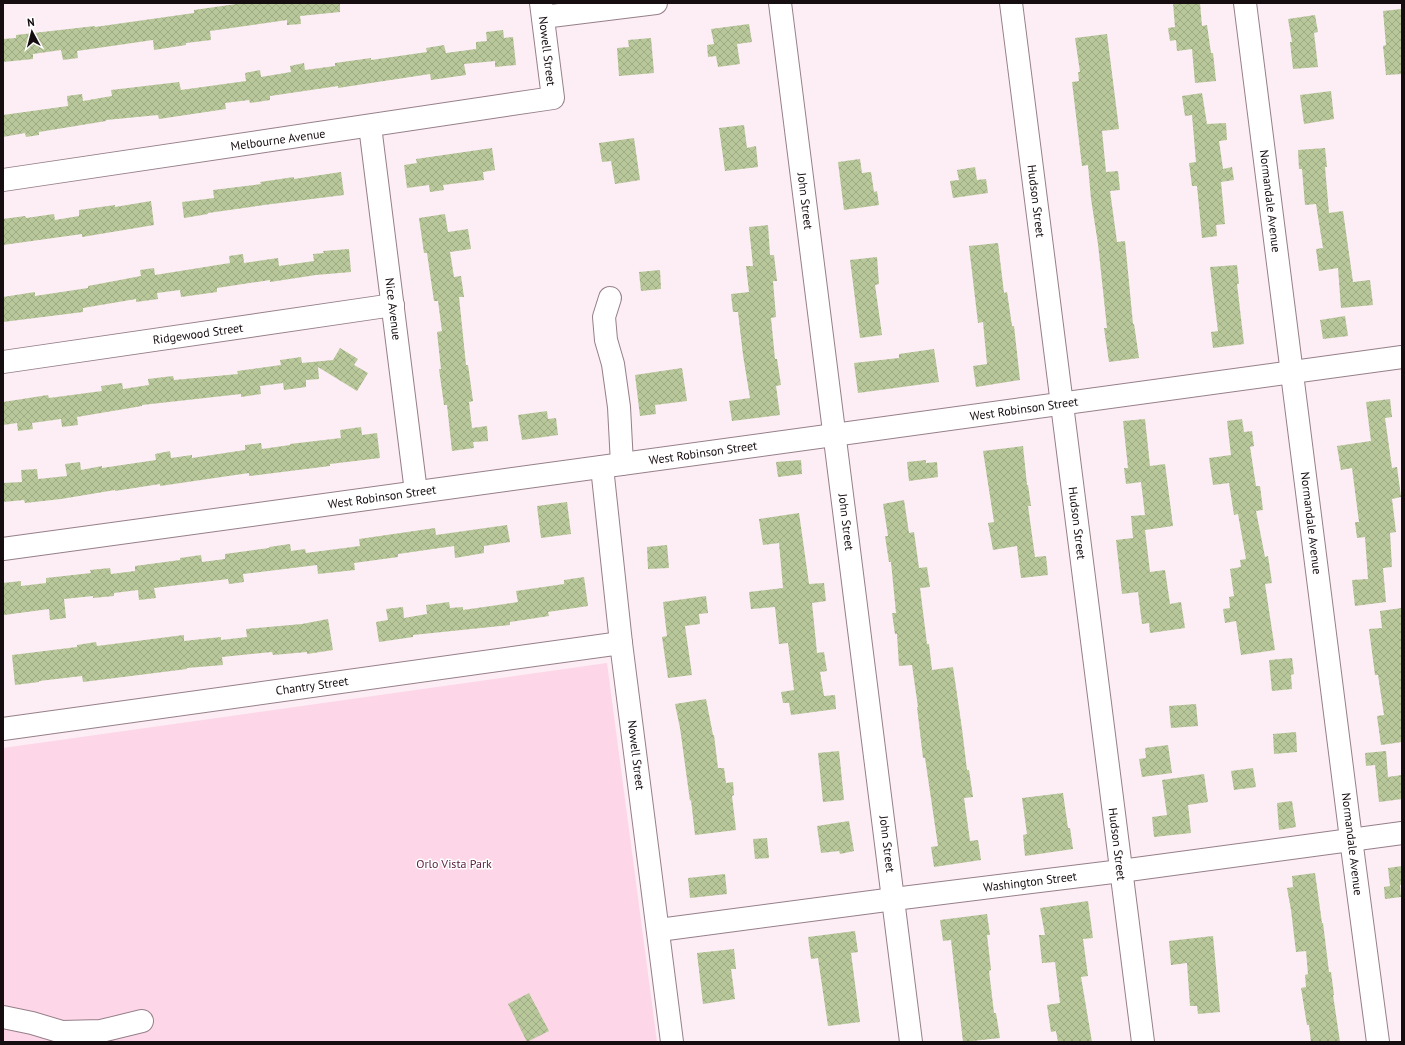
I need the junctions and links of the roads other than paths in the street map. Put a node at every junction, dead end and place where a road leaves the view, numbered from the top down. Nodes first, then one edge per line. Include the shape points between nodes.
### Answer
1 (656, 3) edge
2 (780, 3) edge
3 (1011, 3) edge
4 (1245, 3) edge
5 (542, 10) edge
6 (553, 98) joint
7 (370, 126) junction
8 (3, 180) edge
9 (610, 298) dead end
10 (393, 305) junction
11 (1402, 357) edge
12 (3, 362) edge
13 (1292, 372) junction
14 (1061, 404) junction
15 (835, 436) junction
16 (612, 466) junction
17 (416, 492) junction
18 (3, 549) edge
19 (621, 643) junction
20 (3, 729) edge
21 (1402, 833) edge
22 (1351, 839) junction
23 (1121, 871) junction
24 (894, 899) junction
25 (659, 930) junction
26 (3, 1017) edge
27 (142, 1021) dead end
28 (672, 1042) edge
29 (912, 1042) edge
30 (1143, 1042) edge
31 (1378, 1042) edge

1 - 5 street
2 - 15 street, John Street
3 - 14 street, Hudson Street
4 - 13 street, Normandale Avenue
5 - 6 street, Nowell Street
6 - 7 street, Melbourne Avenue
7 - 8 street, Melbourne Avenue
7 - 10 street, Nice Avenue
9 - 16 street, Nowell Street via 604,317 619,408
10 - 12 street, Ridgewood Street
10 - 17 street, Nice Avenue
11 - 13 street, West Robinson Street
13 - 14 street, West Robinson Street
13 - 22 street, Normandale Avenue
14 - 15 street, West Robinson Street
14 - 23 street, Hudson Street
15 - 16 street, West Robinson Street
15 - 24 street, John Street
16 - 17 street, West Robinson Street
16 - 19 street, Nowell Street
17 - 18 street, West Robinson Street
19 - 20 street, Chantry Street
19 - 25 street, Nowell Street
21 - 22 street, Washington Street
22 - 23 street, Washington Street
22 - 31 street, Normandale Avenue
23 - 24 street, Washington Street
23 - 30 street, Hudson Street
24 - 25 street, Washington Street
24 - 29 street, John Street
25 - 28 street, Nowell Street
26 - 27 street via 62,1032 102,1031

